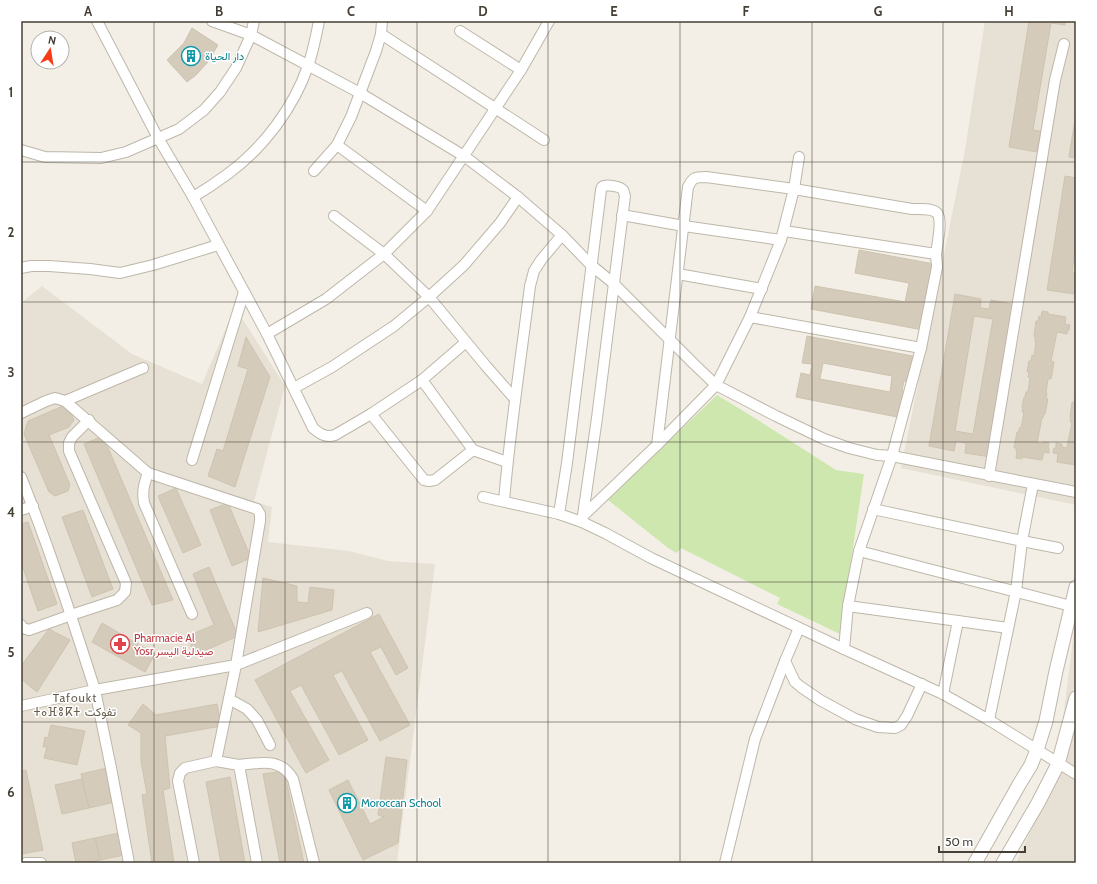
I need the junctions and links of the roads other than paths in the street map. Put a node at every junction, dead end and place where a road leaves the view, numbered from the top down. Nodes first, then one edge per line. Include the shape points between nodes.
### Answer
1 (97, 21) edge
2 (212, 21) edge
3 (254, 21) edge
4 (319, 21) edge
5 (382, 21) edge
6 (549, 21) edge
7 (460, 31) dead end
8 (381, 34) junction
9 (251, 35) junction
10 (1064, 44) dead end
11 (308, 66) junction
12 (521, 70) junction
13 (360, 93) junction
14 (495, 108) junction
15 (158, 138) junction
16 (544, 140) dead end
17 (337, 145) junction
18 (21, 150) edge
19 (464, 156) junction
20 (799, 157) dead end
21 (314, 171) dead end
22 (794, 190) junction
23 (193, 197) junction
24 (518, 197) junction
25 (427, 211) junction
26 (622, 215) junction
27 (334, 216) dead end
28 (684, 226) junction
29 (562, 235) junction
30 (782, 235) junction
31 (218, 245) junction
32 (384, 254) junction
33 (936, 254) junction
34 (591, 264) junction
35 (21, 268) edge
36 (678, 274) junction
37 (614, 282) junction
38 (762, 289) junction
39 (244, 292) junction
40 (428, 297) junction
41 (750, 317) junction
42 (267, 334) junction
43 (670, 339) junction
44 (466, 342) junction
45 (921, 348) junction
46 (143, 368) dead end
47 (422, 380) junction
48 (716, 385) junction
49 (294, 388) junction
50 (515, 398) junction
51 (65, 401) junction
52 (21, 413) edge
53 (371, 414) junction
54 (89, 420) junction
55 (657, 445) junction
56 (473, 450) junction
57 (892, 456) junction
58 (192, 460) dead end
59 (507, 462) junction
60 (148, 473) junction
61 (989, 476) junction
62 (21, 477) edge
63 (1033, 484) junction
64 (1076, 492) edge
65 (483, 497) dead end
66 (504, 501) junction
67 (33, 506) junction
68 (873, 509) junction
69 (21, 510) edge
70 (559, 514) junction
71 (583, 518) junction
72 (1022, 541) junction
73 (1058, 548) dead end
74 (859, 551) junction
75 (1076, 587) edge
76 (1016, 591) junction
77 (848, 606) junction
78 (1072, 606) junction
79 (367, 613) dead end
80 (192, 614) dead end
81 (71, 615) junction
82 (958, 621) junction
83 (21, 625) edge
84 (799, 628) junction
85 (1008, 628) junction
86 (844, 649) junction
87 (785, 661) junction
88 (236, 665) junction
89 (922, 684) junction
90 (95, 690) junction
91 (943, 694) junction
92 (229, 699) junction
93 (1075, 704) edge
94 (21, 706) edge
95 (989, 720) junction
96 (270, 745) dead end
97 (1037, 750) junction
98 (216, 761) junction
99 (1058, 764) junction
100 (239, 765) junction
101 (1076, 774) edge
102 (26, 863) edge
103 (41, 863) edge
104 (129, 863) edge
105 (194, 863) edge
106 (257, 863) edge
107 (314, 863) edge
108 (725, 863) edge
109 (975, 863) edge
110 (1003, 863) edge

1 - 15 street
2 - 9 street
3 - 9 street
4 - 11 street
5 - 8 street
6 - 12 street
7 - 12 street
8 - 13 street
8 - 14 street
9 - 11 street
9 - 15 street via 236,68 204,110 179,129
10 - 61 street via 1055,80
11 - 13 street
11 - 23 street via 290,106 261,145 230,173
12 - 14 street
13 - 17 street
13 - 19 street
14 - 16 street
14 - 19 street
15 - 18 street via 126,152 101,158 45,157
15 - 23 street
17 - 21 street
17 - 25 street
19 - 24 street
19 - 25 street
20 - 22 street
22 - 28 street via 697,177 688,188
22 - 30 street
22 - 33 street via 935,212 940,223
23 - 31 street
24 - 29 street
24 - 40 street via 500,223 464,265
25 - 32 street
26 - 28 street
26 - 34 street via 625,196 622,188 602,187
26 - 37 street
27 - 32 street
28 - 30 street
28 - 36 street
29 - 34 street
29 - 50 street via 534,271
30 - 33 street
30 - 38 street
31 - 35 street via 120,273 56,267
31 - 39 street
32 - 40 street
32 - 42 street via 326,299
33 - 45 street via 937,267
34 - 37 street
34 - 70 street
36 - 38 street
36 - 43 street
37 - 43 street
37 - 71 street
38 - 41 street
39 - 42 street
39 - 58 street
40 - 44 street
40 - 49 street via 394,326 332,367
41 - 45 street
41 - 48 street
42 - 49 street
43 - 48 street
43 - 55 street
44 - 47 street
44 - 50 street
45 - 57 street
46 - 51 street
47 - 53 street
47 - 56 street
48 - 55 street
48 - 57 street via 824,439 849,448
49 - 53 street via 313,428 320,434 330,437
50 - 59 street
51 - 52 street via 55,398
51 - 54 street
53 - 56 street via 424,480 436,480
54 - 60 street
54 - 81 street via 72,437 69,451 126,583 125,592 117,600
55 - 71 street
56 - 59 street
57 - 61 street
57 - 68 street
59 - 66 street
60 - 80 street via 143,488 144,503
60 - 88 street via 257,509 260,514
61 - 63 street
62 - 67 street
63 - 64 street
63 - 72 street
65 - 66 street
66 - 70 street
67 - 69 street
67 - 81 street
68 - 72 street
68 - 74 street
70 - 71 street
71 - 84 street via 651,558
72 - 73 street
72 - 76 street
74 - 76 street
74 - 77 street
75 - 78 street
76 - 78 street
76 - 85 street
77 - 82 street
77 - 86 street
78 - 97 street
79 - 88 street
81 - 83 street via 29,630
81 - 90 street
82 - 85 street
82 - 91 street
84 - 86 street
84 - 87 street
85 - 95 street
86 - 89 street
87 - 89 street via 795,682 801,687 849,716 878,727 895,728 901,725
87 - 108 street via 755,739
88 - 90 street
88 - 92 street
89 - 91 street
90 - 94 street
90 - 104 street
91 - 95 street
92 - 96 street via 247,709 257,720
92 - 98 street
93 - 99 street
95 - 97 street
97 - 99 street
97 - 109 street
98 - 100 street
98 - 105 street via 185,768 180,772 178,781
99 - 101 street
99 - 110 street
100 - 106 street
100 - 107 street via 278,764 289,771
102 - 103 street

